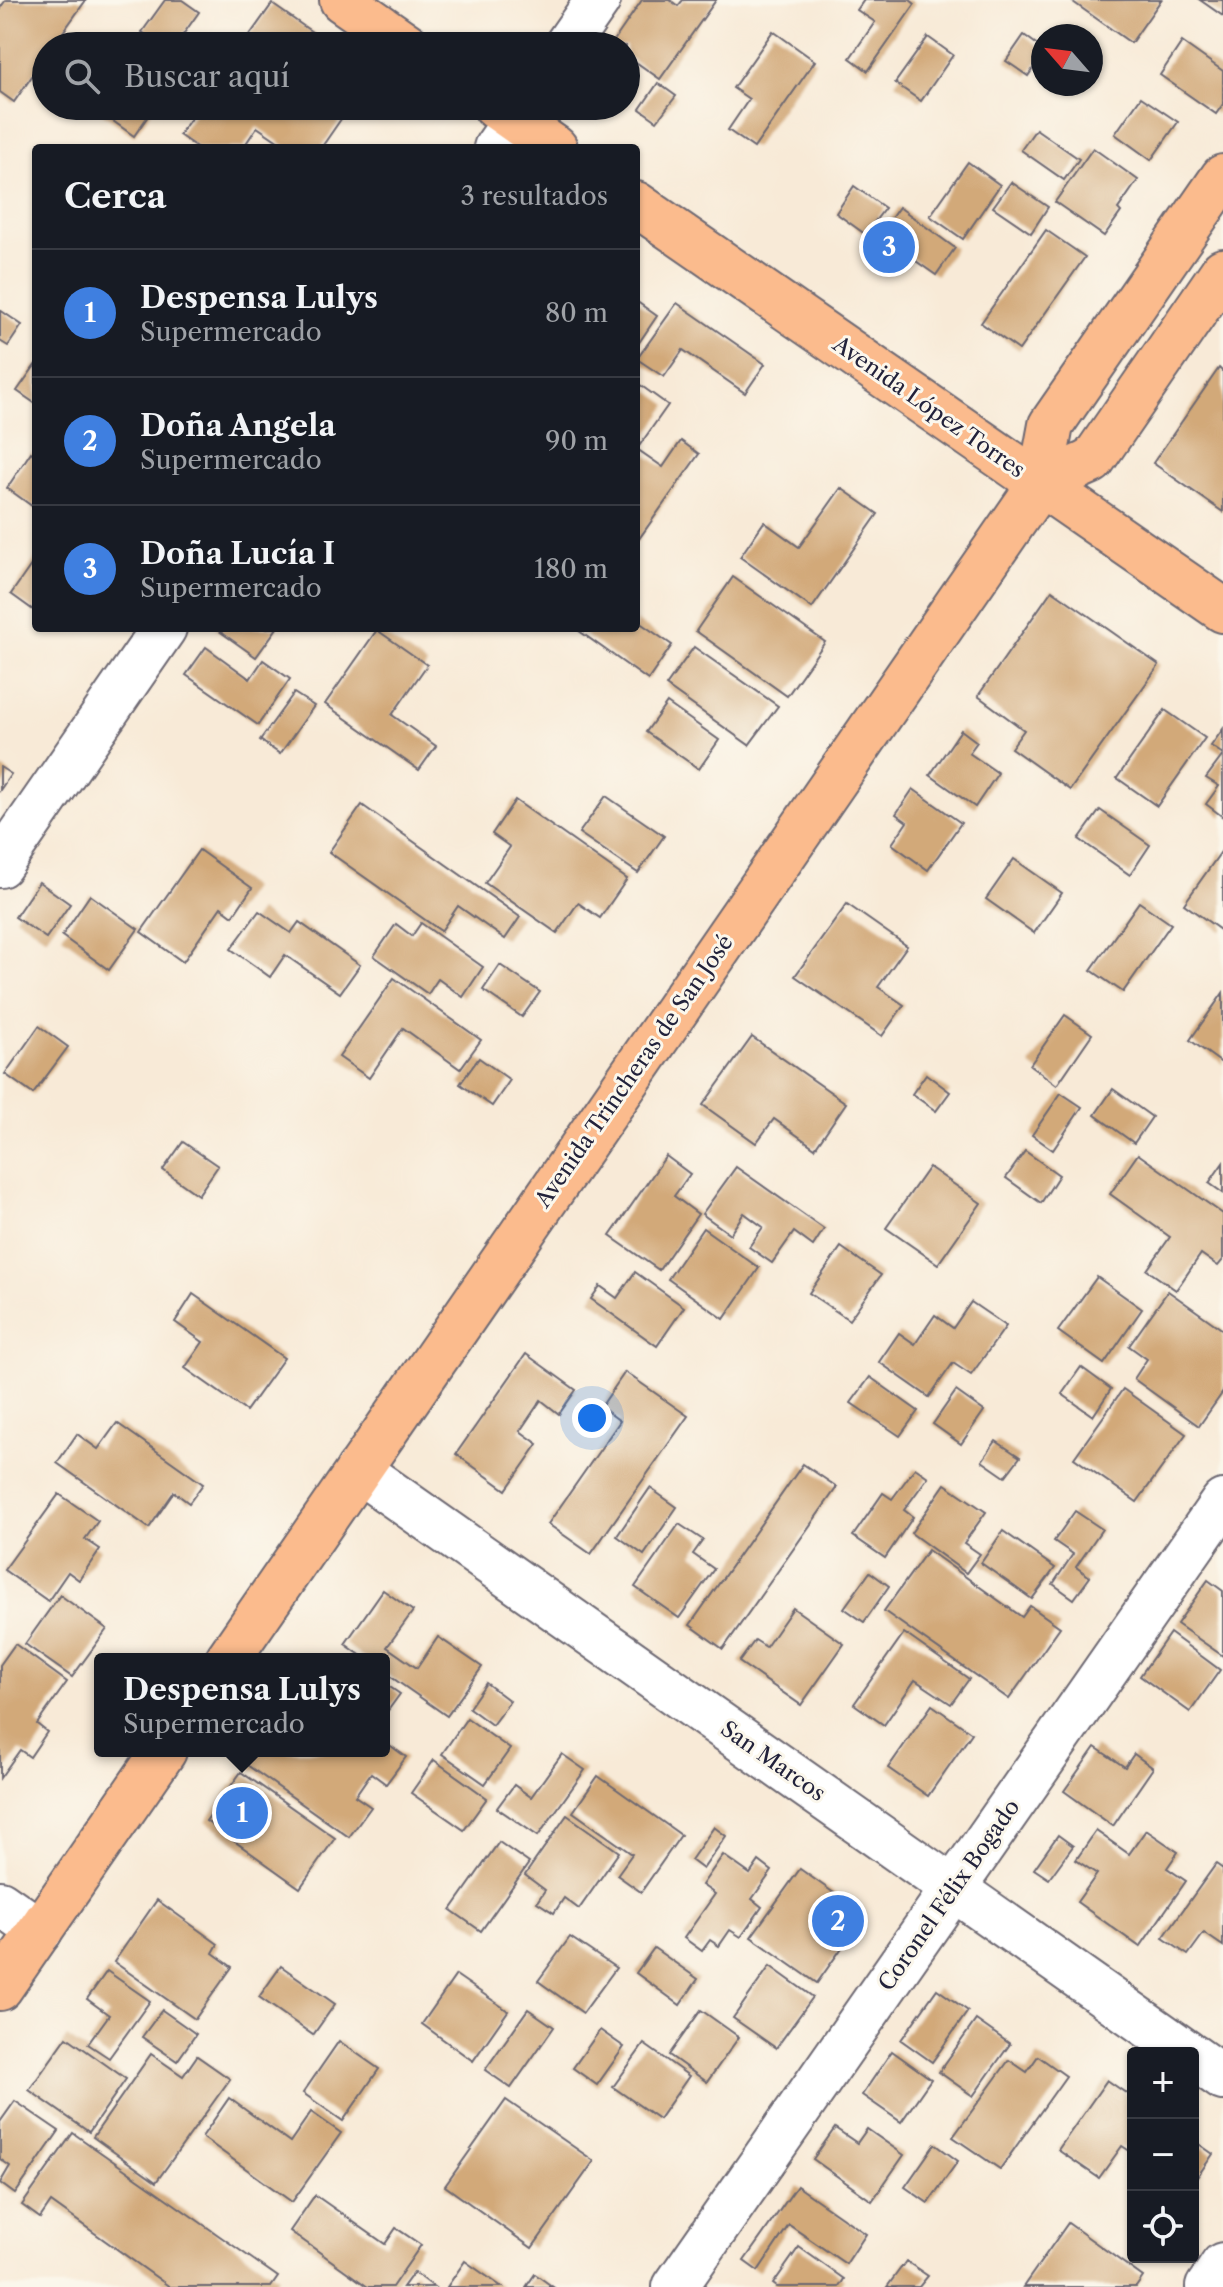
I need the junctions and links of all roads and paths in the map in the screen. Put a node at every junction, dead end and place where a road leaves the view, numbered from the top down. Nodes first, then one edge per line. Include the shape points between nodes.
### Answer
1 (342, 0) edge
2 (598, 0) edge
3 (388, 32) edge
4 (576, 32) edge
5 (508, 120) edge
6 (548, 144) edge
7 (1223, 177) edge
8 (640, 207) edge
9 (1223, 271) edge
10 (1040, 484) junction
11 (1223, 610) edge
12 (161, 632) edge
13 (0, 865) edge
14 (358, 1470) junction
15 (1223, 1502) edge
16 (232, 1653) edge
17 (160, 1757) edge
18 (953, 1888) junction
19 (0, 1903) edge
20 (40, 1931) junction
21 (0, 1988) edge
22 (1178, 2047) edge
23 (1199, 2061) edge
24 (1223, 2078) edge
25 (1223, 2265) edge
26 (675, 2287) edge
27 (1208, 2287) edge

1 - 3 main road
2 - 4 street
5 - 6 main road
7 - 10 main road via 1051,425
8 - 10 main road, Avenida López Torres
9 - 10 main road via 1092,461
10 - 11 main road, Avenida López Torres
10 - 14 main road, Avenida Trincheras de San José
12 - 13 street
14 - 16 main road, Avenida Trincheras de San José
14 - 18 street, San Marcos
15 - 18 street, Coronel Félix Bogado
17 - 20 main road
18 - 22 street, San Marcos
18 - 26 street, Coronel Félix Bogado
19 - 20 street
20 - 21 main road
23 - 24 street
25 - 27 street

